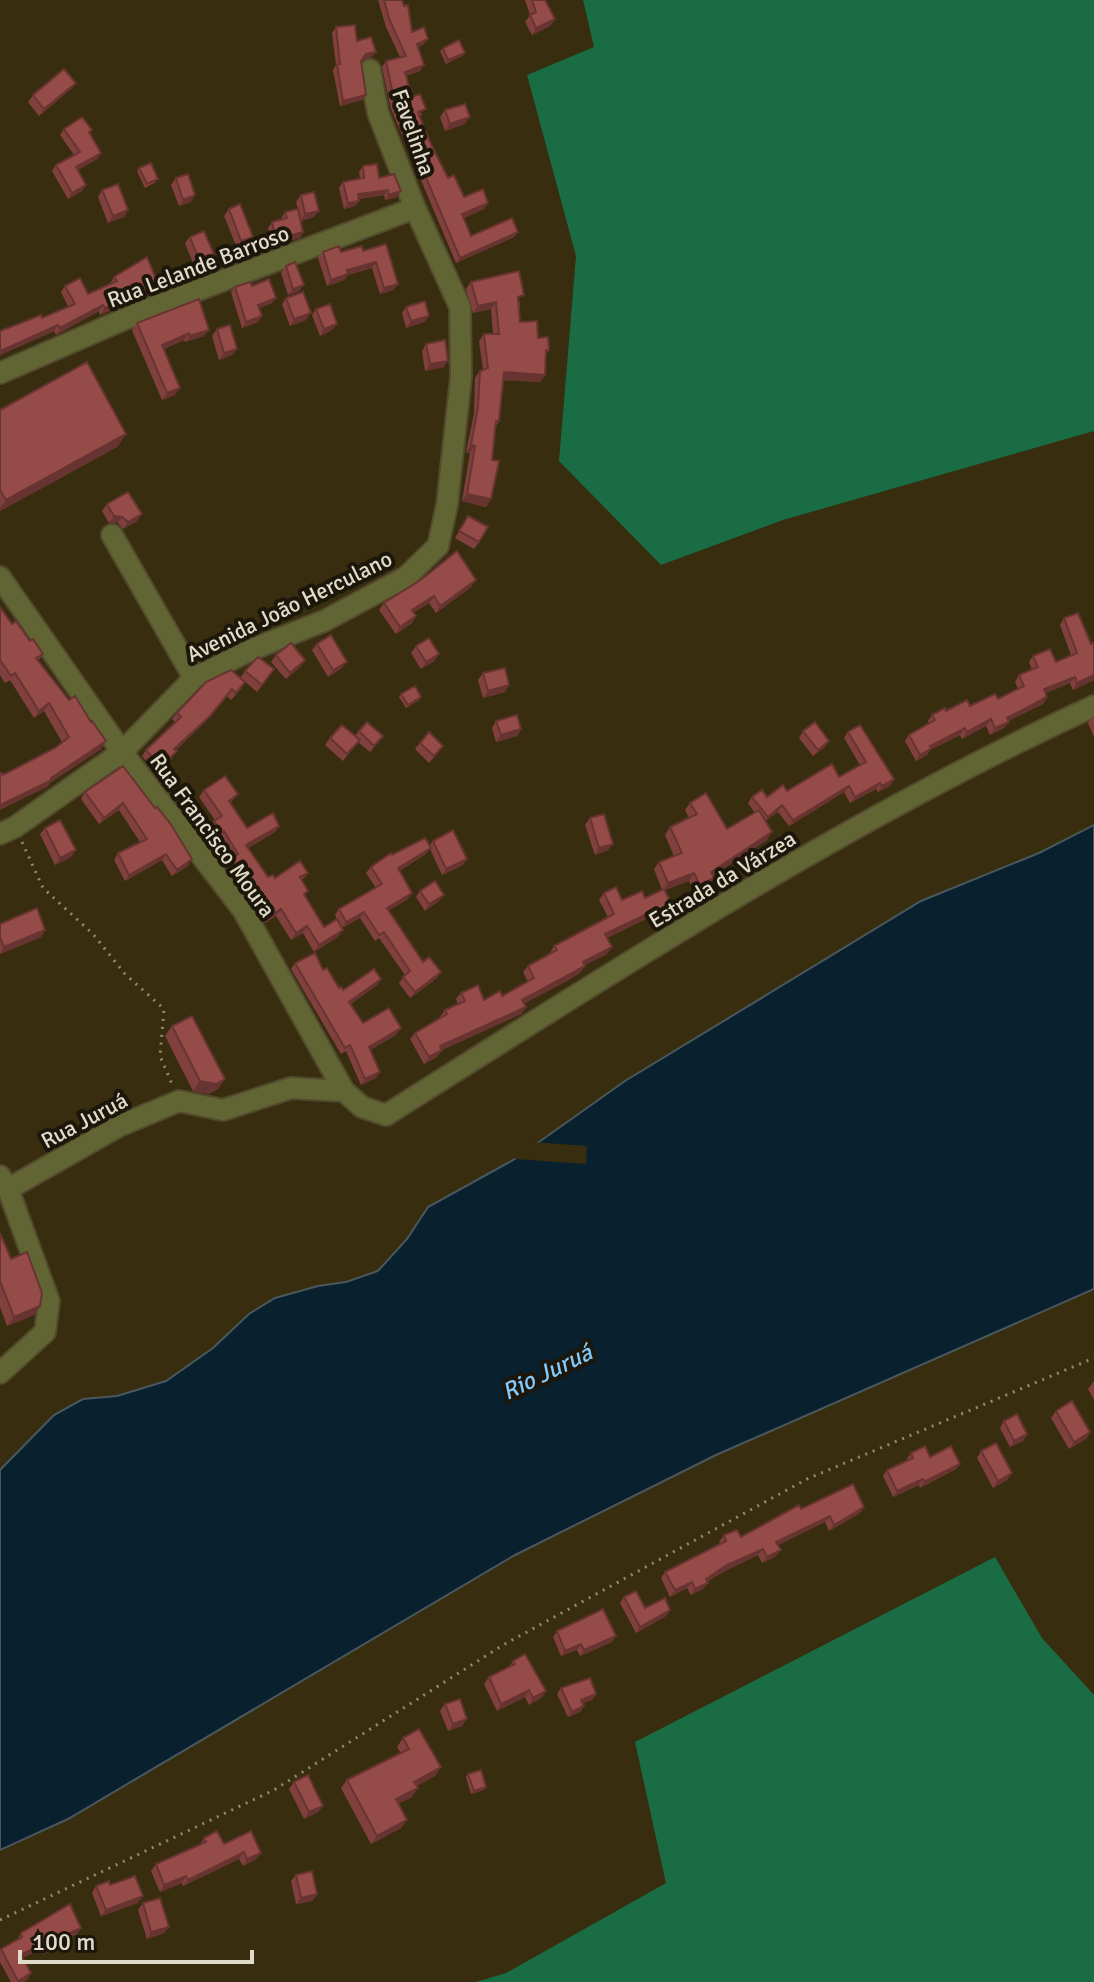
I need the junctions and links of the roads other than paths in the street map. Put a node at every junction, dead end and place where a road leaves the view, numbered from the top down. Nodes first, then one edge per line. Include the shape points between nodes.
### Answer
1 (370, 70) dead end
2 (415, 208) junction
3 (0, 373) edge
4 (112, 535) dead end
5 (0, 577) edge
6 (194, 678) junction
7 (1094, 706) edge
8 (122, 752) junction
9 (8, 831) edge
10 (344, 1091) junction
11 (386, 1115) joint
12 (4, 1182) edge
13 (0, 1373) edge

1 - 2 street, Favelinha via 378,113
2 - 3 street, Rua Lelande Barroso via 148,309
2 - 6 street, Avenida João Herculano via 460,307 461,377 438,546 406,577 379,592
4 - 6 street
5 - 8 street, Rua Francisco Moura
6 - 8 street, Avenida João Herculano
7 - 11 street, Estrada da Várzea via 1008,746 781,870
8 - 9 street, Avenida João Herculano
8 - 10 street, Rua Francisco Moura via 243,910
10 - 11 street, Rua Francisco Moura via 362,1107
10 - 12 street, Rua Juruá via 291,1088 223,1110 179,1101
12 - 13 street, Rua Juruá via 49,1301 45,1332

